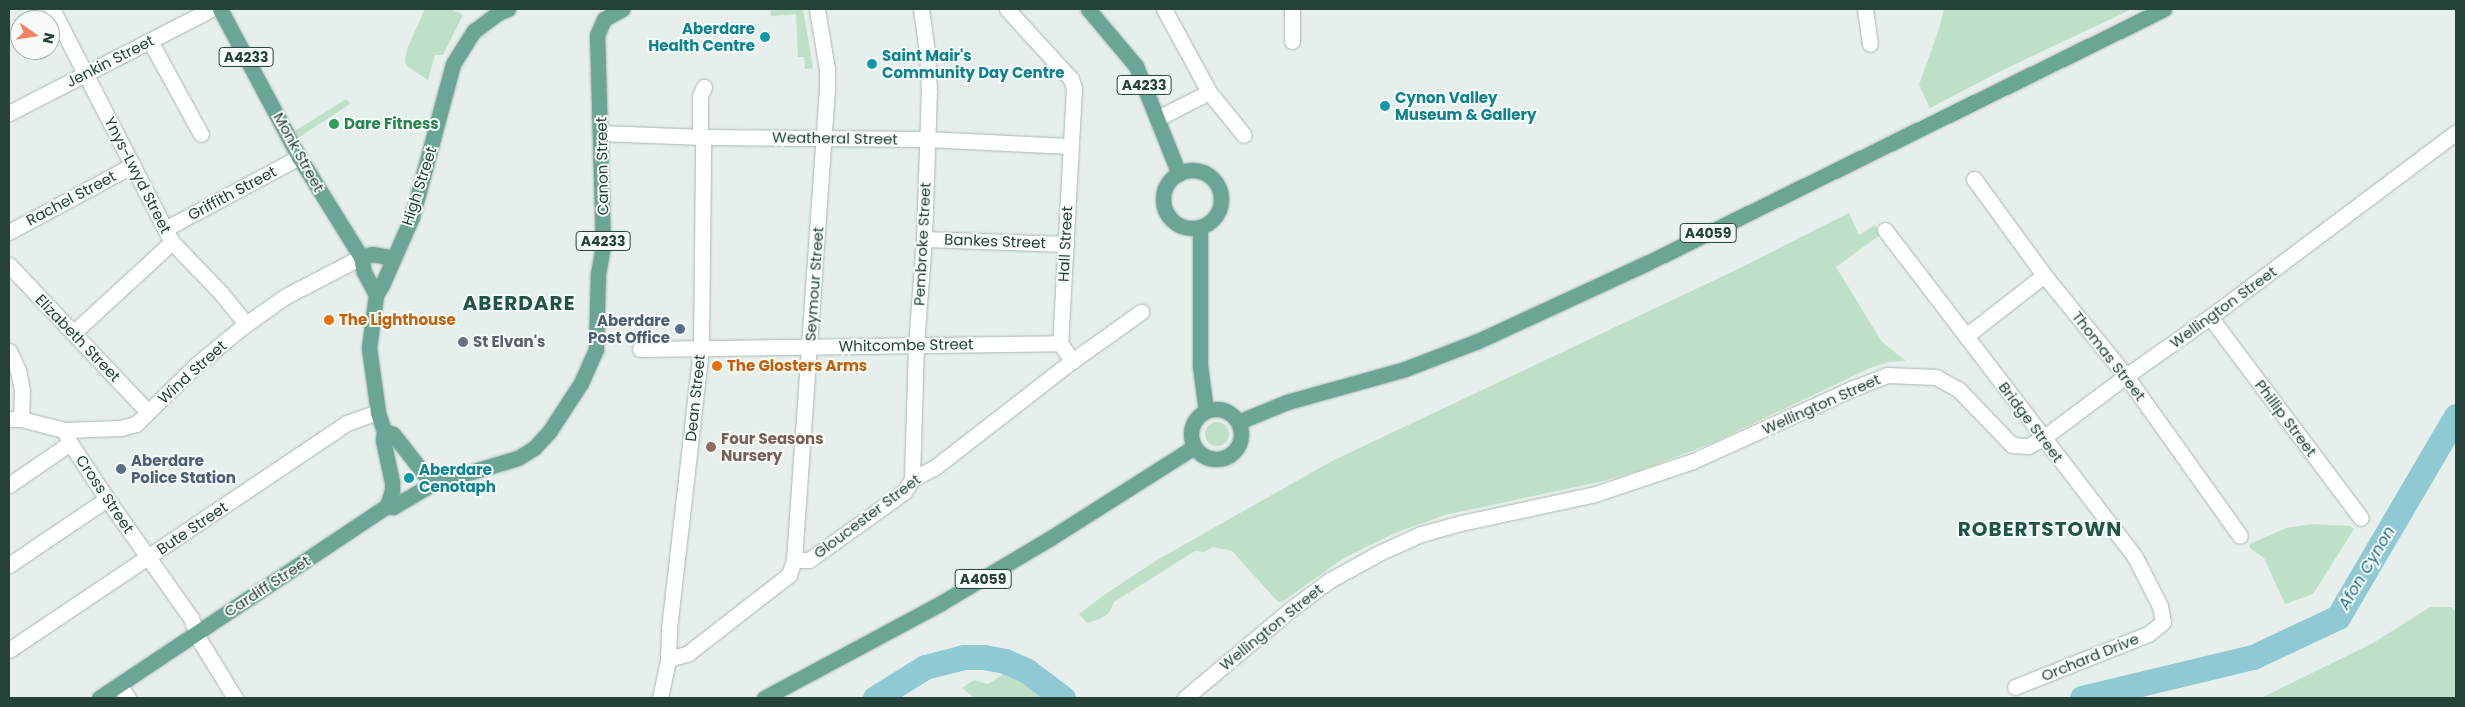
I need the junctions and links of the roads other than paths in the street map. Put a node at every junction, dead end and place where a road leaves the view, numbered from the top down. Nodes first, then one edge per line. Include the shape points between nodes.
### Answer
1 (52, 9) edge
2 (211, 9) edge
3 (220, 9) edge
4 (508, 9) edge
5 (622, 9) edge
6 (817, 9) edge
7 (921, 9) edge
8 (1007, 9) edge
9 (1088, 9) edge
10 (1164, 9) edge
11 (1292, 9) edge
12 (1865, 9) edge
13 (2164, 9) edge
14 (150, 40) junction
15 (1292, 41) dead end
16 (1870, 44) dead end
17 (86, 72) junction
18 (704, 87) dead end
19 (1209, 92) junction
20 (9, 113) edge
21 (1158, 118) junction
22 (2456, 132) edge
23 (601, 133) junction
24 (201, 134) dead end
25 (1244, 135) dead end
26 (702, 137) junction
27 (823, 139) junction
28 (926, 139) junction
29 (1069, 146) junction
30 (299, 157) junction
31 (133, 165) junction
32 (1178, 174) junction
33 (1974, 180) dead end
34 (1200, 227) junction
35 (1885, 230) dead end
36 (9, 232) edge
37 (168, 236) junction
38 (924, 239) junction
39 (1066, 244) junction
40 (361, 257) junction
41 (394, 258) junction
42 (9, 265) edge
43 (2044, 275) junction
44 (376, 295) junction
45 (1141, 312) dead end
46 (2210, 317) junction
47 (246, 324) junction
48 (72, 333) junction
49 (1966, 336) junction
50 (1060, 343) junction
51 (916, 345) junction
52 (810, 347) junction
53 (701, 348) junction
54 (640, 349) dead end
55 (9, 351) edge
56 (1072, 361) junction
57 (2126, 376) junction
58 (1206, 410) junction
59 (148, 412) junction
60 (378, 412) junction
61 (15, 419) edge
62 (1238, 422) junction
63 (384, 431) junction
64 (67, 437) junction
65 (2043, 438) junction
66 (1194, 447) junction
67 (912, 480) junction
68 (437, 481) junction
69 (9, 486) edge
70 (107, 499) junction
71 (387, 506) junction
72 (2361, 518) dead end
73 (2240, 536) dead end
74 (148, 557) junction
75 (794, 560) junction
76 (9, 565) edge
77 (2163, 622) joint
78 (196, 632) junction
79 (9, 650) edge
80 (668, 659) junction
81 (119, 685) junction
82 (2015, 687) dead end
83 (99, 698) edge
84 (128, 698) edge
85 (235, 698) edge
86 (660, 698) edge
87 (764, 698) edge
88 (1185, 698) edge

1 - 17 street, Ynys-Lwyd Street
2 - 14 street, Jenkin Street
3 - 30 main road, Monk Street / A4233
4 - 41 main road, High Street via 474,31 453,64 412,217
5 - 23 main road, Canon Street / A4233 via 604,19 597,35
6 - 27 street, Seymour Street via 827,69
7 - 28 street, Pembroke Street via 928,62
8 - 29 street, Hall Street via 1071,79 1074,88
9 - 21 main road, A4233 via 1136,66
10 - 19 street
11 - 15 street
12 - 16 street
13 - 62 main road, A4059 via 1478,342 1405,369 1287,402
14 - 17 street, Jenkin Street
14 - 24 street
17 - 20 street, Jenkin Street
17 - 31 street, Ynys-Lwyd Street
18 - 26 street, Dean Street via 700,96
19 - 21 street
19 - 25 street
21 - 32 main road, A4233
22 - 46 street, Wellington Street
23 - 26 street, Weatheral Street
23 - 68 main road, Canon Street / A4233 via 603,247 598,274 596,349 580,383 553,426 534,448 518,458
26 - 27 street, Weatheral Street
26 - 53 street, Dean Street
27 - 28 street, Weatheral Street
27 - 52 street, Seymour Street
28 - 29 street, Weatheral Street
28 - 38 street, Pembroke Street
29 - 39 street, Hall Street
30 - 37 street, Griffith Street
30 - 40 main road, Monk Street / A4233
31 - 36 street, Rachel Street
31 - 37 street, Ynys-Lwyd Street
32 - 34 main road via 1166,187 1164,205 1173,221 1190,228
32 - 34 main road via 1197,171 1214,181 1219,189 1220,205 1215,216
33 - 43 street, Thomas Street
34 - 58 main road via 1200,366
35 - 49 street, Bridge Street
37 - 47 street, Ynys-Lwyd Street
37 - 48 street, Griffith Street
38 - 39 street, Bankes Street
38 - 51 street, Pembroke Street
39 - 50 street, Hall Street
40 - 41 main road via 372,254
40 - 44 main road, Monk Street / A4233 via 364,272
40 - 47 street, Wind Street via 286,296
41 - 44 main road, High Street
42 - 48 street, Elizabeth Street
43 - 49 street
43 - 57 street, Thomas Street
44 - 60 main road, High Street via 369,348
45 - 56 street, Gloucester Street
46 - 57 street, Wellington Street
46 - 72 street, Phillip Street
47 - 59 street, Wind Street via 197,364
48 - 59 street, Elizabeth Street
49 - 65 street, Bridge Street
50 - 51 street, Whitcombe Street
50 - 56 street
51 - 52 street, Whitcombe Street
51 - 67 street, Pembroke Street
52 - 53 street, Whitcombe Street
52 - 75 street, Seymour Street
53 - 54 street, Whitcombe Street
53 - 80 street, Dean Street
55 - 61 street via 18,370 22,390
56 - 67 street, Gloucester Street via 934,468
57 - 65 street, Wellington Street
57 - 73 street, Thomas Street
58 - 62 main road via 1220,409
58 - 66 main road via 1199,415 1191,430
59 - 64 street, Wind Street via 136,424
60 - 63 main road, High Street
60 - 74 street, Bute Street via 347,423
61 - 64 street, Wind Street
62 - 66 main road via 1240,439 1237,447 1224,458 1207,458
63 - 68 main road via 393,434 426,475
63 - 71 main road, High Street via 392,482
64 - 69 street
64 - 70 street, Cross Street
65 - 77 street, Bridge Street via 2135,557 2160,606
65 - 88 street, Wellington Street via 2028,446 2012,445 1958,388 1936,377 1887,375 1693,461 1595,494 1421,534 1330,580
66 - 87 main road, A4059 via 942,603
67 - 75 street, Gloucester Street via 904,492 809,560
68 - 71 main road, Cardiff Street via 393,507
70 - 74 street, Cross Street
70 - 76 street
71 - 78 main road, Cardiff Street
74 - 78 street, Cross Street via 191,618
74 - 79 street, Bute Street
75 - 80 street, Gloucester Street via 789,576 687,654
77 - 82 street, Orchard Drive via 2148,634
78 - 81 main road, Cardiff Street
78 - 85 street, Cross Street
80 - 86 street, Dean Street
81 - 83 main road, Cardiff Street
81 - 84 street

